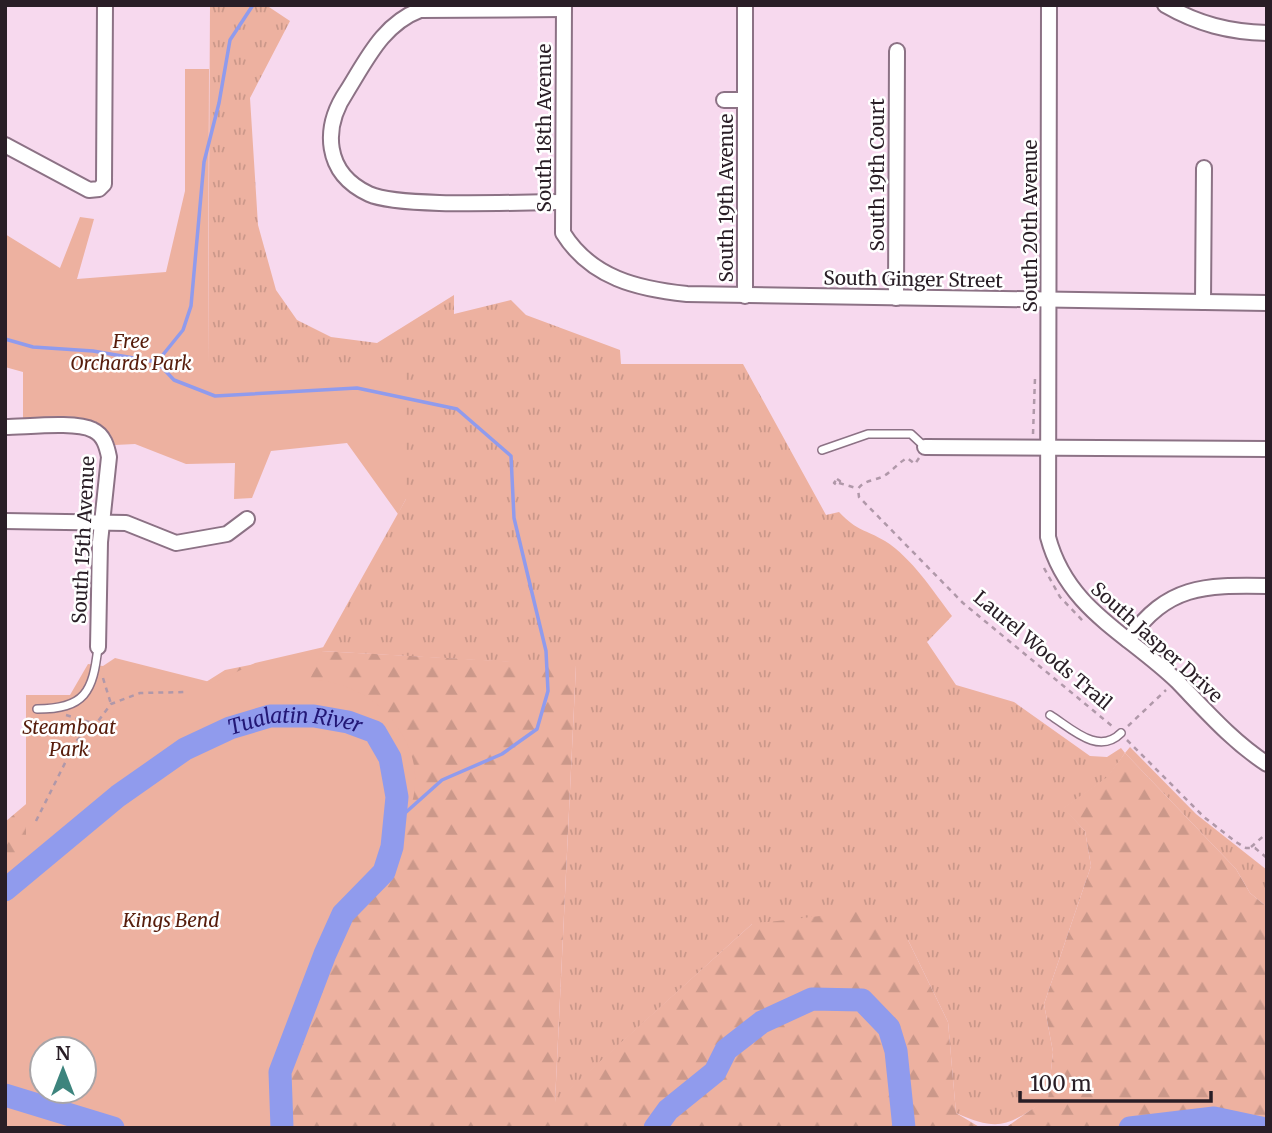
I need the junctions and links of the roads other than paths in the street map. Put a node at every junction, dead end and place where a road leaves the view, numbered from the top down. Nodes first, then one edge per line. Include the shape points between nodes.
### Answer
1 (105, 5) edge
2 (745, 5) edge
3 (1049, 5) edge
4 (1165, 5) edge
5 (564, 7) edge
6 (1267, 33) edge
7 (897, 51) dead end
8 (724, 100) dead end
9 (745, 100) junction
10 (5, 145) edge
11 (1204, 168) dead end
12 (561, 202) junction
13 (572, 248) joint
14 (745, 296) junction
15 (897, 299) junction
16 (1050, 300) junction
17 (1203, 302) junction
18 (1267, 303) edge
19 (5, 427) edge
20 (1047, 446) junction
21 (925, 447) joint
22 (1267, 449) edge
23 (822, 450) dead end
24 (247, 519) dead end
25 (5, 520) edge
26 (103, 520) junction
27 (1267, 586) edge
28 (1128, 640) junction
29 (98, 647) joint
30 (37, 709) dead end
31 (1050, 715) dead end
32 (1121, 733) road end
33 (1267, 764) edge

1 - 10 street via 104,184 89,190
2 - 9 street, South 19th Avenue
3 - 16 street, South 20th Avenue
4 - 6 street via 1206,25 1238,33
5 - 12 street, South 18th Avenue
5 - 12 street via 420,10 401,17 384,33 335,109 330,135 333,156 345,177 370,195 402,201
7 - 15 street, South 19th Court
8 - 9 street, South 19th Avenue
9 - 14 street, South 19th Avenue
11 - 17 street
12 - 13 street, South 18th Avenue via 563,233
13 - 14 street, South Ginger Street via 603,272 649,290
14 - 15 street, South Ginger Street
15 - 16 street, South Ginger Street
16 - 17 street, South Ginger Street
16 - 20 street, South 20th Avenue
17 - 18 street, South Ginger Street
19 - 26 street, South 15th Avenue via 83,428 101,436 109,457
20 - 21 street
20 - 22 street
20 - 28 street, South Jasper Drive via 1048,537 1054,557 1074,593
21 - 23 lane via 911,434 874,434
24 - 26 street via 227,534 176,543 126,523
25 - 26 street
26 - 29 street, South 15th Avenue
27 - 28 street via 1213,586 1182,593 1152,611
28 - 33 street, South Jasper Drive via 1229,735
29 - 30 lane via 90,686 80,700 59,709
31 - 32 lane via 1096,743 1111,741

